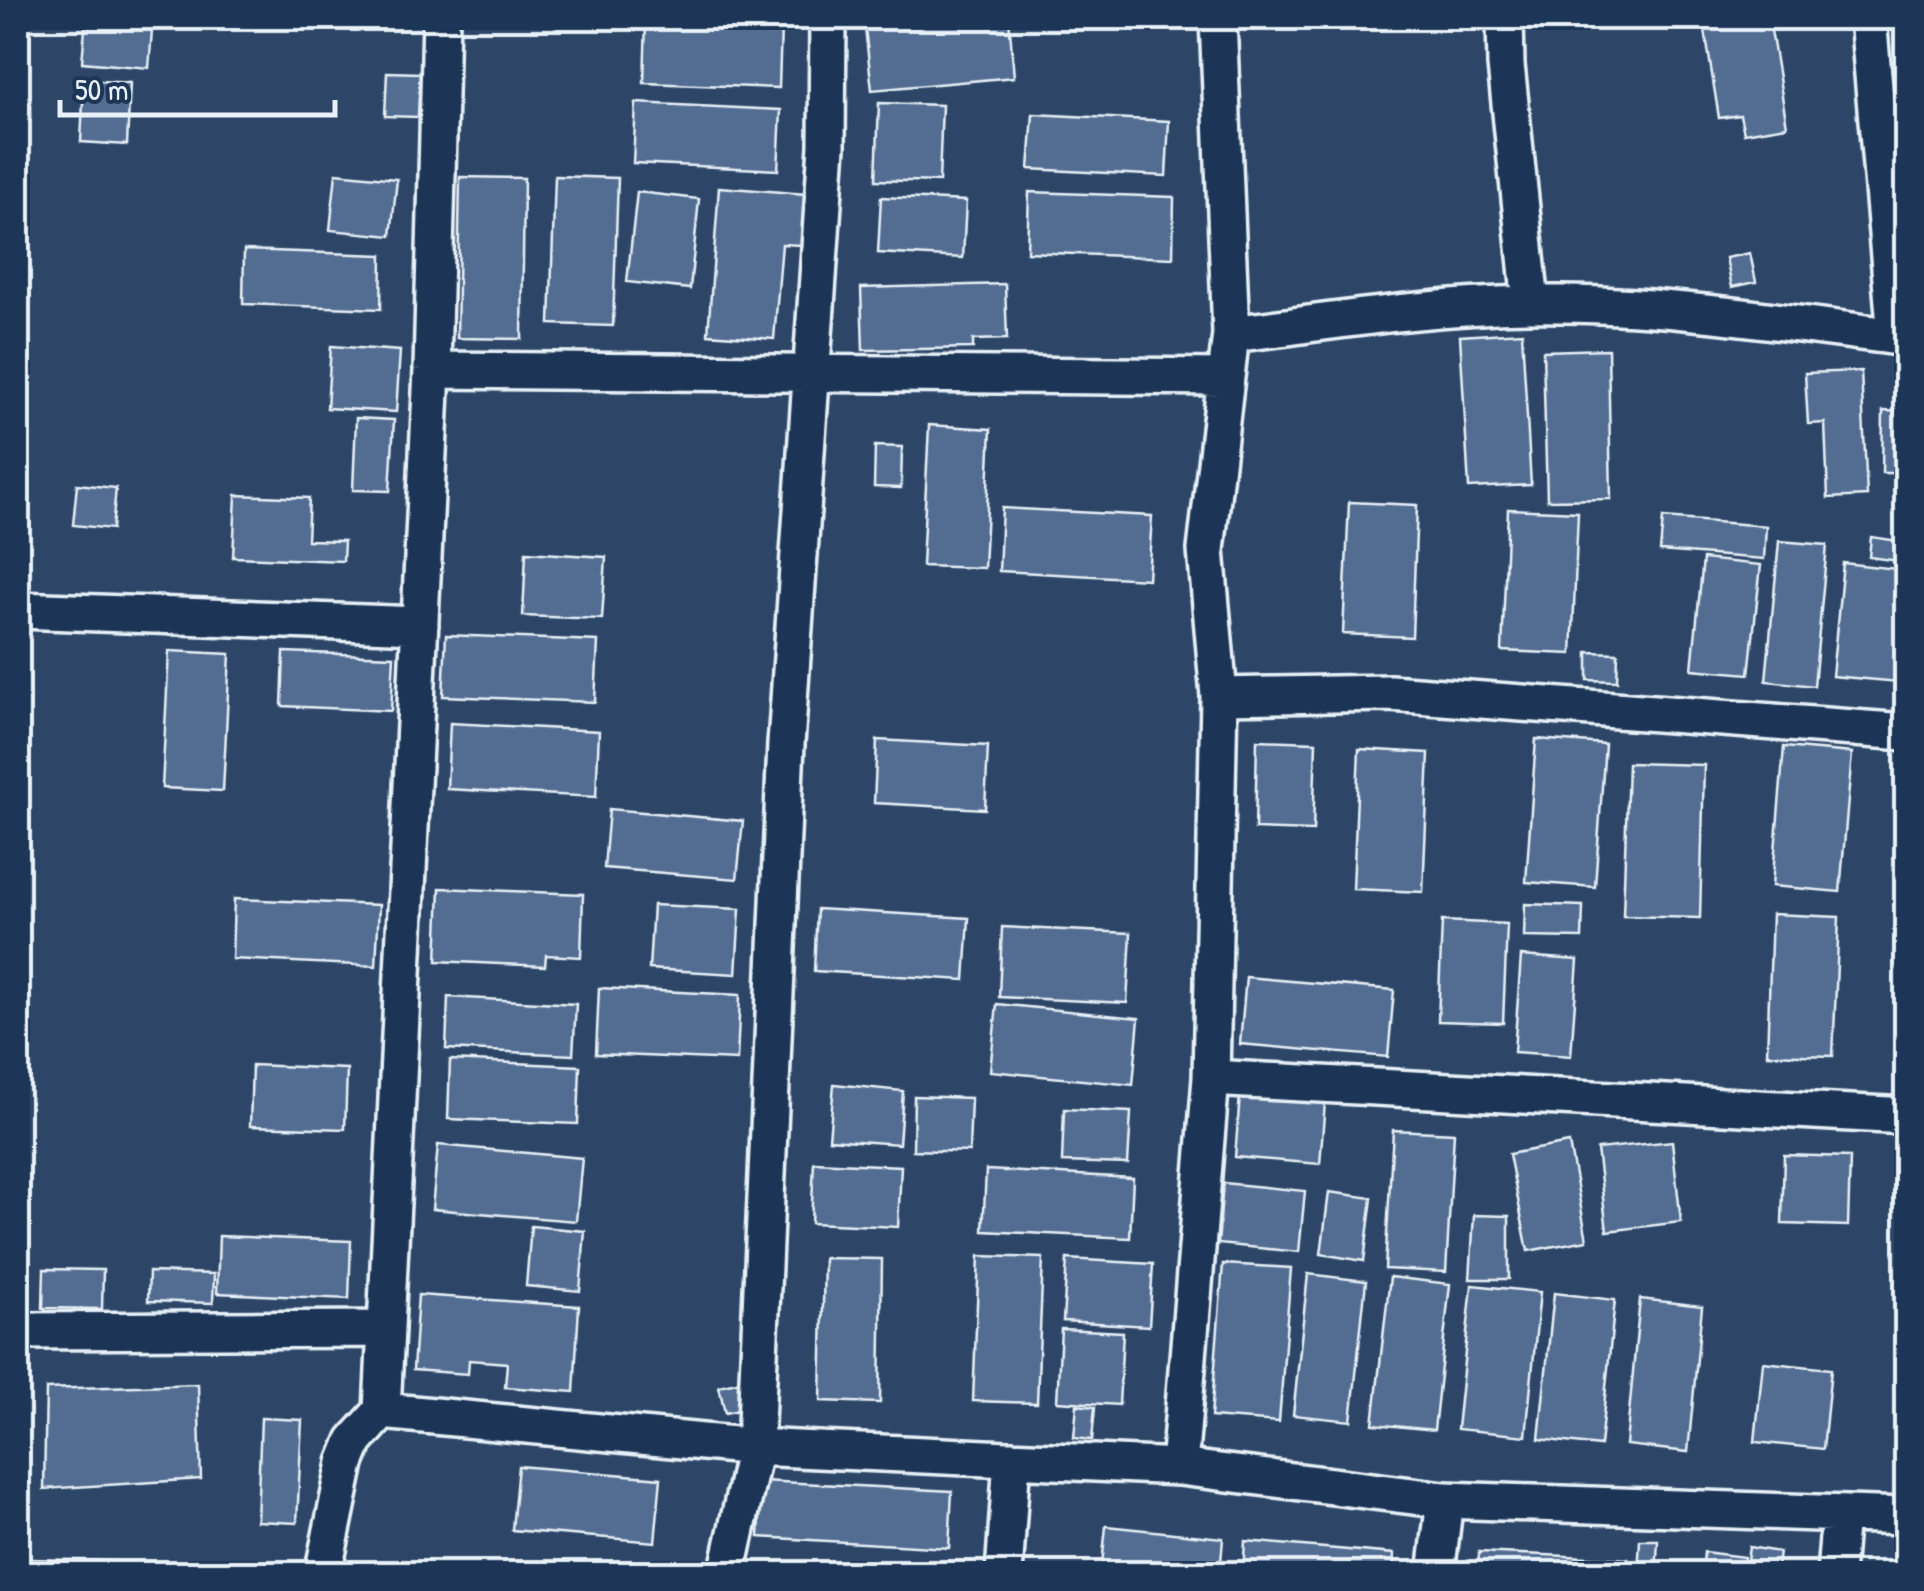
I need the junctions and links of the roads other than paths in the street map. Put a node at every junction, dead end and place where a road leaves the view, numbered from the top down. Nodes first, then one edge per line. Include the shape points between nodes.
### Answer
1 (441, 18) edge
2 (828, 18) edge
3 (1218, 18) edge
4 (1505, 18) edge
5 (1868, 18) edge
6 (1531, 304) junction
7 (1231, 334) junction
8 (1901, 337) edge
9 (432, 370) junction
10 (810, 377) junction
11 (1223, 378) junction
12 (18, 610) edge
13 (420, 625) junction
14 (1218, 696) junction
15 (1906, 732) edge
16 (1212, 1078) junction
17 (1906, 1116) edge
18 (386, 1330) junction
19 (18, 1331) edge
20 (382, 1411) junction
21 (755, 1447) junction
22 (1012, 1459) junction
23 (1179, 1467) junction
24 (1444, 1500) junction
25 (1840, 1514) junction
26 (1906, 1516) edge
27 (323, 1574) edge
28 (727, 1574) edge
29 (1004, 1574) edge
30 (1436, 1574) edge
31 (1835, 1574) edge

1 - 9 street
2 - 10 street
3 - 7 street
4 - 6 street
5 - 8 street
6 - 7 street
6 - 8 street via 1642,308
7 - 11 street
9 - 10 street
9 - 13 street
10 - 11 street
10 - 21 street via 786,744
11 - 14 street via 1206,550
12 - 13 street
13 - 18 street
14 - 15 street via 1390,693
14 - 16 street
16 - 17 street
16 - 23 street
18 - 19 street
18 - 20 street
20 - 21 street
20 - 27 street via 355,1440 346,1462
21 - 22 street
21 - 28 street
22 - 23 street
22 - 29 street
23 - 24 street
24 - 25 street
24 - 30 street
25 - 26 street
25 - 31 street

